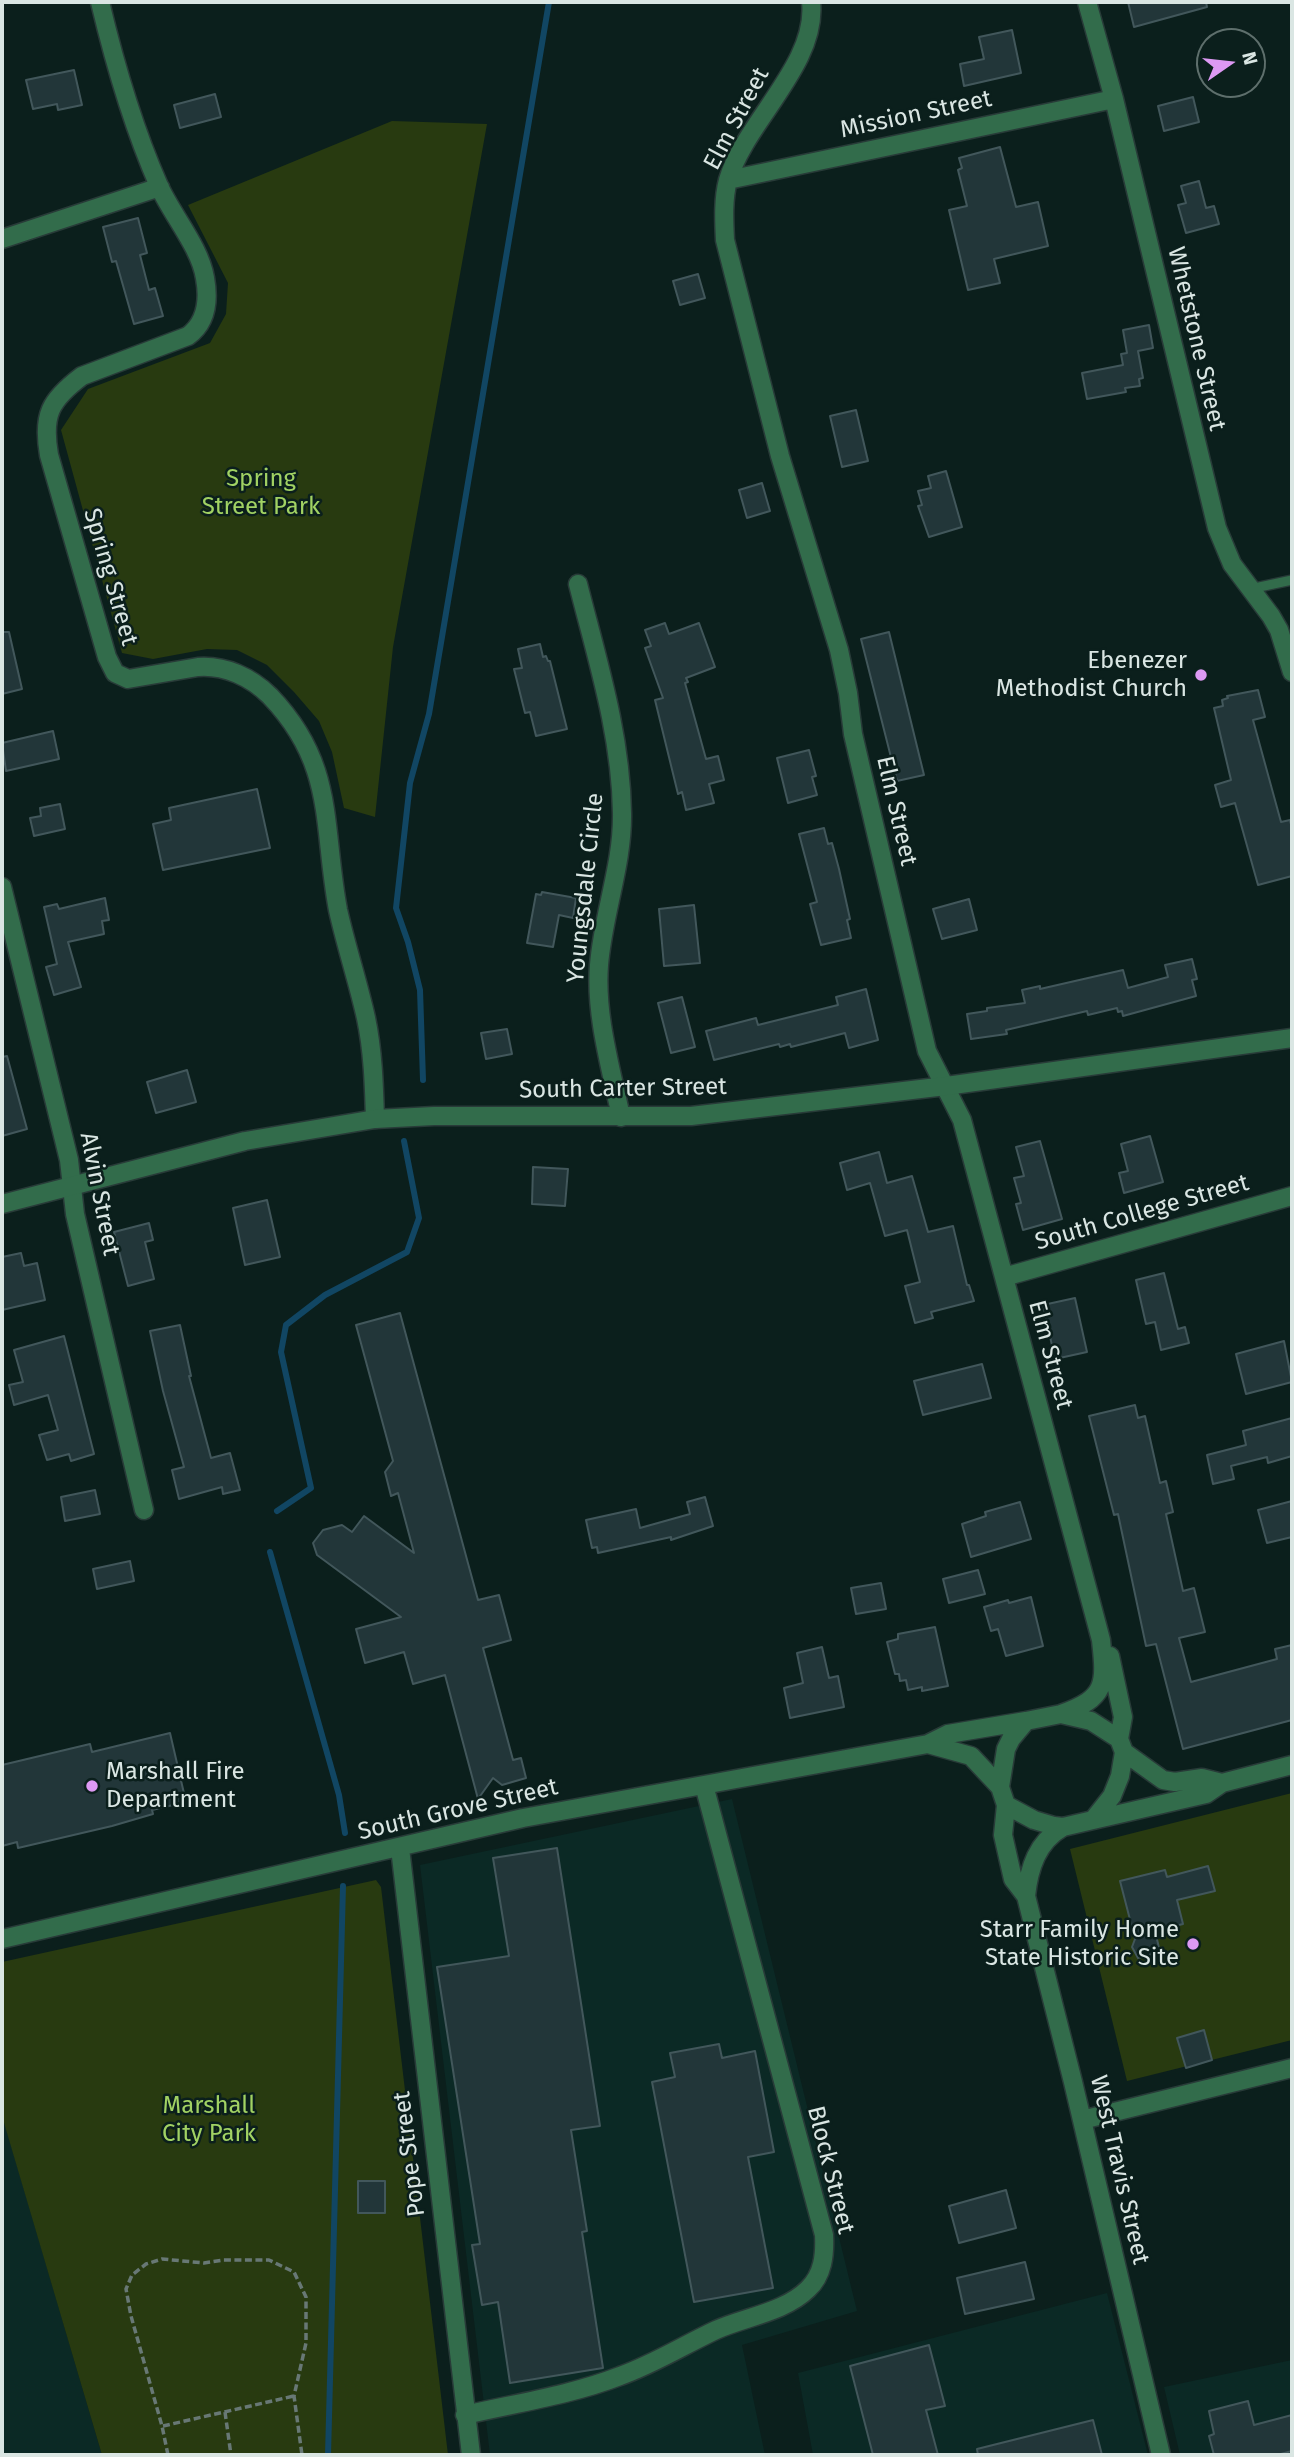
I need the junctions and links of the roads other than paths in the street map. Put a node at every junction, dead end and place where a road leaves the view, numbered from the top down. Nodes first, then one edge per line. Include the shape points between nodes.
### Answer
1 (100, 2) edge
2 (811, 2) edge
3 (1087, 2) edge
4 (1114, 99) junction
5 (728, 180) junction
6 (160, 187) junction
7 (2, 239) edge
8 (1292, 579) edge
9 (578, 584) dead end
10 (1250, 589) junction
11 (1292, 672) edge
12 (2, 887) edge
13 (1292, 1038) edge
14 (946, 1086) junction
15 (621, 1117) junction
16 (375, 1119) junction
17 (72, 1185) junction
18 (1292, 1198) edge
19 (2, 1204) edge
20 (1004, 1277) junction
21 (144, 1510) dead end
22 (1101, 1640) junction
23 (1062, 1714) junction
24 (1026, 1721) junction
25 (928, 1744) junction
26 (1122, 1745) junction
27 (1292, 1766) edge
28 (1222, 1783) junction
29 (704, 1785) junction
30 (1003, 1796) junction
31 (1093, 1820) junction
32 (1063, 1827) junction
33 (400, 1848) junction
34 (1026, 1896) junction
35 (2, 1938) edge
36 (1292, 2068) edge
37 (1082, 2120) junction
38 (466, 2415) junction
39 (471, 2455) edge
40 (1161, 2455) edge

1 - 6 street, Spring Street via 124,94
2 - 5 street, Elm Street via 802,52
3 - 4 street, Whetstone Street
4 - 5 street, Mission Street
4 - 10 street, Whetstone Street via 1217,528 1232,564
5 - 14 street, Elm Street via 724,225 729,261 780,456 839,650 853,734 927,1051
6 - 7 street
6 - 16 street, Spring Street via 205,275 205,313 200,327 188,336 82,376 68,387 47,416 49,455 115,673 128,679 209,666 230,671 265,691 306,743 322,793 338,909 369,1037
8 - 10 lane
9 - 15 street, Youngsdale Circle via 620,771 620,839 598,982
10 - 11 street, Whetstone Street via 1279,630
12 - 17 street, Alvin Street
13 - 14 street, South Carter Street
14 - 15 street, South Carter Street via 728,1113
14 - 20 street, Elm Street via 962,1120
15 - 16 street, South Carter Street via 434,1115
16 - 17 street, South Carter Street via 245,1142
17 - 19 street, South Carter Street
17 - 21 street, Alvin Street
18 - 20 street, South College Street
20 - 22 street, Elm Street
22 - 23 street, Elm Street via 1104,1667 1098,1691 1087,1703
22 - 26 street, Elm Street via 1111,1658 1122,1717
23 - 24 street
23 - 26 street via 1091,1721
24 - 25 street, South Grove Street via 948,1734
24 - 30 street via 1006,1749
25 - 29 street, South Grove Street
25 - 30 street, South Grove Street via 971,1756
26 - 28 street via 1163,1780 1202,1778
26 - 31 street via 1116,1787
27 - 28 street
28 - 31 street via 1206,1794
29 - 33 street, South Grove Street via 546,1814
29 - 38 street, Block Street via 824,2235 822,2266 808,2290 791,2302 716,2330 640,2369 590,2386
30 - 32 street via 1034,1820
30 - 34 street, West Travis Street via 1003,1835 1013,1879
31 - 32 street
32 - 34 street, West Travis Street via 1047,1839 1035,1858
33 - 35 street, South Grove Street
33 - 38 street, Pope Street
34 - 37 street, West Travis Street
36 - 37 street
37 - 40 street, West Travis Street
38 - 39 street, Pope Street

